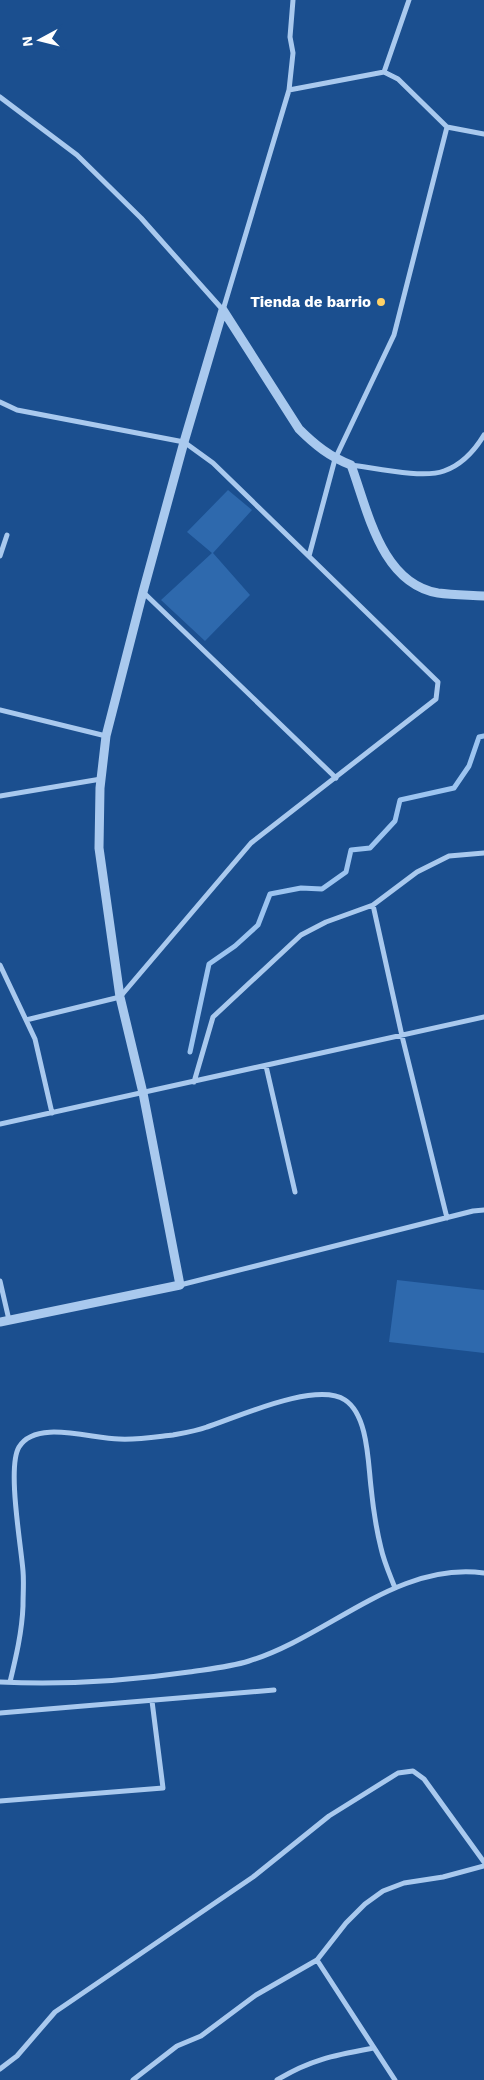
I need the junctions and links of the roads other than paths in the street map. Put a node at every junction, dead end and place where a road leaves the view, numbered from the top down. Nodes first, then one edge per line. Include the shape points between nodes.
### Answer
1 (293, 0) edge
2 (409, 0) edge
3 (384, 72) junction
4 (289, 90) junction
5 (0, 97) edge
6 (447, 126) junction
7 (484, 134) edge
8 (223, 310) junction
9 (0, 402) edge
10 (484, 435) edge
11 (184, 442) junction
12 (335, 459) junction
13 (351, 465) junction
14 (7, 535) dead end
15 (0, 556) edge
16 (309, 556) junction
17 (143, 592) junction
18 (484, 596) edge
19 (0, 710) edge
20 (106, 736) junction
21 (336, 778) junction
22 (101, 779) junction
23 (0, 796) edge
24 (484, 853) edge
25 (373, 905) junction
26 (0, 965) edge
27 (120, 997) junction
28 (484, 1017) edge
29 (26, 1020) junction
30 (402, 1036) junction
31 (266, 1066) junction
32 (194, 1082) junction
33 (143, 1093) junction
34 (52, 1113) junction
35 (0, 1124) edge
36 (295, 1192) dead end
37 (484, 1210) edge
38 (447, 1218) junction
39 (0, 1280) edge
40 (180, 1285) junction
41 (4, 1321) edge
42 (484, 1573) edge
43 (395, 1588) junction
44 (0, 1682) edge
45 (10, 1682) junction
46 (274, 1690) dead end
47 (152, 1701) junction
48 (0, 1713) edge
49 (0, 1801) edge
50 (484, 1864) edge
51 (317, 1960) junction
52 (374, 2048) junction
53 (0, 2069) edge
54 (132, 2080) edge
55 (278, 2080) edge
56 (394, 2080) edge

1 - 4 street
2 - 3 street
3 - 4 street
3 - 6 street via 398,79
4 - 8 street
5 - 8 street via 77,155 141,218
6 - 7 street
6 - 12 street via 394,335
8 - 11 street
8 - 12 street via 299,430
9 - 11 street via 17,410
10 - 13 street via 458,464 444,472 423,474
11 - 16 street via 213,463
11 - 17 street
12 - 13 street
12 - 16 street
13 - 18 street via 380,543 394,568 417,586 437,592
14 - 15 street
16 - 21 street via 438,682 436,699
17 - 20 street
17 - 21 street
19 - 20 street
20 - 22 street
21 - 27 street via 250,843
22 - 23 street
22 - 27 street via 99,848
24 - 25 street via 449,856 417,872
25 - 30 street
25 - 32 street via 301,935 213,1017
26 - 29 street
27 - 29 street
27 - 33 street
28 - 30 street
29 - 34 street via 35,1039
30 - 31 street
30 - 38 street
31 - 32 street
31 - 36 street
32 - 33 street
33 - 34 street
33 - 40 street
34 - 35 street
37 - 38 street
38 - 40 street
39 - 41 street
40 - 41 street
42 - 43 street via 448,1572
43 - 45 street via 249,1661 137,1680
43 - 45 street via 381,1550 360,1419 344,1400 331,1395 294,1398 205,1428 142,1439 63,1432 38,1434 24,1442 16,1455 15,1492 23,1607
44 - 45 street
46 - 47 street
47 - 48 street
47 - 49 street via 163,1788
50 - 51 street via 383,1891 346,1923
50 - 53 street via 424,1780 413,1771 398,1773 328,1816 253,1876 55,2012 17,2056
51 - 52 street
51 - 54 street via 256,1995 201,2036 177,2046
52 - 55 street via 300,2066
52 - 56 street

